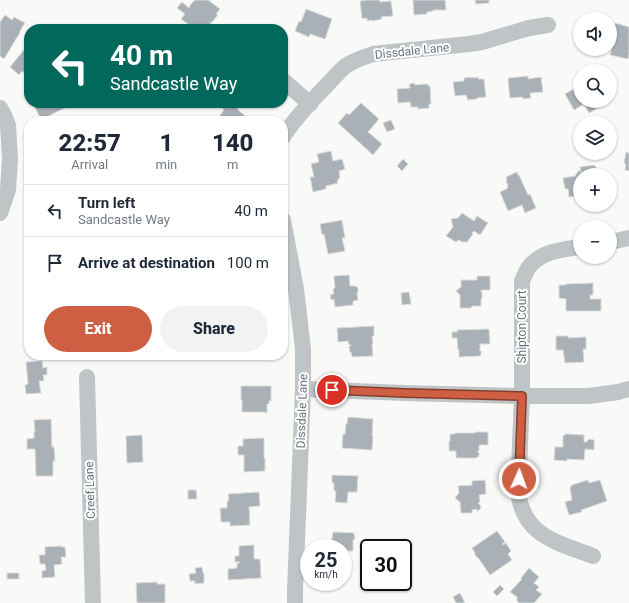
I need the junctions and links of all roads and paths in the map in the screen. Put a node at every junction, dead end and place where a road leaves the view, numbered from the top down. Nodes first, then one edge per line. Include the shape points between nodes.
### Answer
1 (548, 25) dead end
2 (288, 84) edge
3 (310, 104) junction
4 (0, 108) edge
5 (288, 130) edge
6 (0, 213) edge
7 (629, 238) edge
8 (617, 241) edge
9 (573, 248) edge
10 (288, 269) edge
11 (87, 377) dead end
12 (303, 389) junction
13 (629, 389) edge
14 (522, 396) junction
15 (593, 556) dead end
16 (93, 603) edge
17 (295, 603) edge

1 - 3 street, Dissdale Lane via 482,42 373,54 358,59 340,71
2 - 3 street
3 - 5 street, Dissdale Lane
4 - 6 street via 8,125 10,159 8,190
7 - 8 street
9 - 14 street, Shipton Court via 552,252 539,258 528,268 522,281
10 - 12 street, Dissdale Lane via 296,289
11 - 16 street, Creef Lane
12 - 14 street
12 - 17 street, Dissdale Lane
13 - 14 street via 589,396
14 - 15 street, Shipton Court via 518,492 523,513 533,527 546,537

